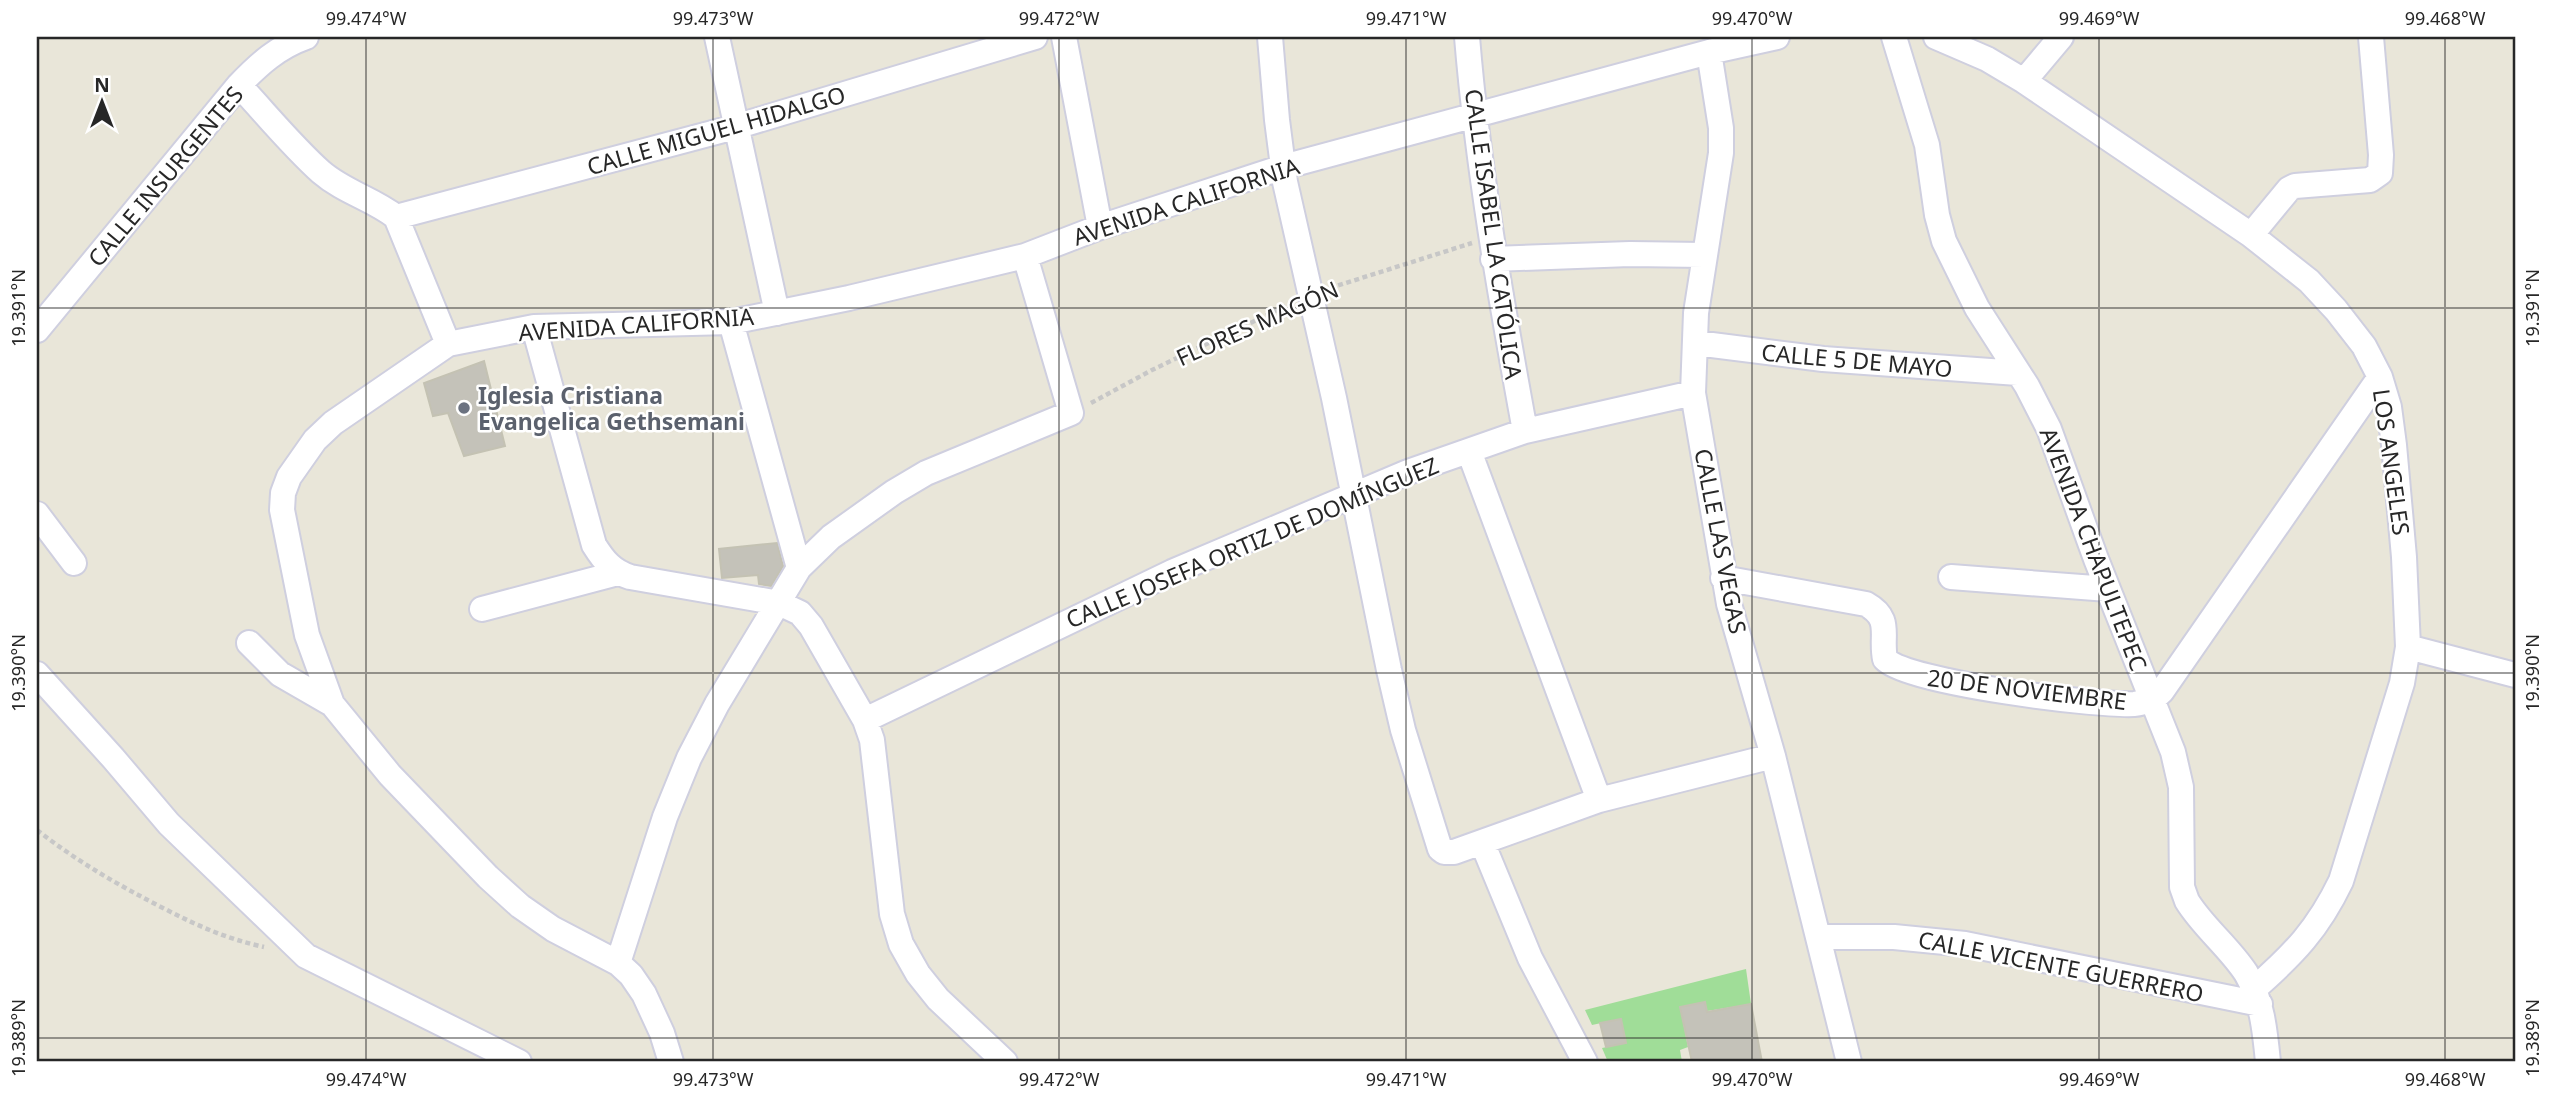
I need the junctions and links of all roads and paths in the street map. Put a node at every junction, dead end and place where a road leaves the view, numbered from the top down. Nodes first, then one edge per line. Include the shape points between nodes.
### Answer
1 (306, 37) edge
2 (717, 37) edge
3 (1035, 37) edge
4 (1064, 37) edge
5 (1269, 37) edge
6 (1467, 37) edge
7 (1777, 37) edge
8 (1894, 37) edge
9 (1936, 37) edge
10 (2061, 37) edge
11 (2371, 37) edge
12 (1709, 52) junction
13 (2024, 81) junction
14 (239, 85) junction
15 (1474, 115) junction
16 (735, 127) junction
17 (1283, 167) junction
18 (396, 217) junction
19 (1100, 227) junction
20 (2251, 235) junction
21 (1492, 248) junction
22 (1704, 255) junction
23 (1025, 256) junction
24 (1310, 295) junction
25 (777, 313) junction
26 (731, 322) junction
27 (534, 327) junction
28 (37, 330) edge
29 (1696, 343) junction
30 (448, 344) junction
31 (2018, 373) junction
32 (2380, 377) junction
33 (1693, 393) junction
34 (1072, 413) junction
35 (1525, 431) junction
36 (1469, 451) junction
37 (1353, 496) junction
38 (37, 514) edge
39 (74, 563) dead end
40 (800, 568) junction
41 (618, 573) junction
42 (1951, 577) dead end
43 (1723, 579) junction
44 (2108, 589) junction
45 (779, 603) junction
46 (482, 609) dead end
47 (249, 643) dead end
48 (2408, 648) junction
49 (37, 674) edge
50 (2515, 676) edge
51 (2153, 700) junction
52 (332, 704) junction
53 (865, 720) junction
54 (1773, 755) junction
55 (1599, 800) junction
56 (37, 830) edge
57 (1482, 842) junction
58 (1819, 937) junction
59 (306, 956) junction
60 (618, 963) junction
61 (2257, 996) junction
62 (519, 1062) edge
63 (671, 1062) edge
64 (1005, 1062) edge
65 (1586, 1062) edge
66 (1849, 1062) edge
67 (2268, 1062) edge

1 - 14 street, CALLE INSURGENTES via 262,61
2 - 16 street
3 - 16 street, CALLE MIGUEL HIDALGO
4 - 19 street
5 - 17 street
6 - 15 street, CALLE ISABEL LA CATÓLICA
7 - 12 street, AVENIDA CALIFORNIA
8 - 31 street, AVENIDA CHAPULTEPEC via 1927,145 1944,241 1977,308
9 - 13 street, LOS ANGELES
10 - 13 street
11 - 20 street via 2380,173 2370,180 2295,186
12 - 15 street, AVENIDA CALIFORNIA
12 - 22 street, CALLE LAS VEGAS via 1721,153
13 - 20 street, LOS ANGELES
14 - 18 street via 321,172
14 - 28 street, CALLE INSURGENTES
15 - 17 street, AVENIDA CALIFORNIA
15 - 21 street, CALLE ISABEL LA CATÓLICA
16 - 18 street, CALLE MIGUEL HIDALGO
16 - 25 street
17 - 19 street, AVENIDA CALIFORNIA
17 - 24 street
18 - 30 street
19 - 23 street, AVENIDA CALIFORNIA
20 - 32 street, LOS ANGELES via 2309,281 2336,310 2364,346
21 - 22 street
21 - 24 path, FLORES MAGÓN
21 - 35 street, CALLE ISABEL LA CATÓLICA
22 - 29 street, CALLE LAS VEGAS
23 - 25 street, AVENIDA CALIFORNIA
23 - 34 street
24 - 34 path, FLORES MAGÓN
24 - 37 street
25 - 26 street, AVENIDA CALIFORNIA
26 - 27 street, AVENIDA CALIFORNIA
26 - 40 street
27 - 30 street, AVENIDA CALIFORNIA
27 - 41 street via 594,545
29 - 31 street, CALLE 5 DE MAYO via 1822,359
29 - 33 street, CALLE LAS VEGAS
30 - 52 street, AVENIDA CALIFORNIA via 333,423 309,449 283,493 288,547 307,635
31 - 44 street, AVENIDA CHAPULTEPEC via 2049,429
32 - 48 street, LOS ANGELES via 2394,445
32 - 51 street, 20 DE NOVIEMBRE
33 - 35 street, CALLE JOSEFA ORTIZ DE DOMÍNGUEZ
33 - 43 street, CALLE LAS VEGAS
34 - 40 street via 926,473 831,537
35 - 36 street, CALLE JOSEFA ORTIZ DE DOMÍNGUEZ
36 - 37 street, CALLE JOSEFA ORTIZ DE DOMÍNGUEZ
36 - 55 street
37 - 53 street, CALLE JOSEFA ORTIZ DE DOMÍNGUEZ via 1172,572
37 - 57 street via 1403,730 1439,845 1444,852 1454,852
38 - 39 street
40 - 45 street
41 - 45 street
41 - 46 street
42 - 44 street
43 - 51 street, 20 DE NOVIEMBRE via 1866,604 1882,617 1885,659 1919,676 2108,703
43 - 54 street, CALLE LAS VEGAS
44 - 51 street, AVENIDA CHAPULTEPEC
45 - 53 street via 800,613 811,626
45 - 60 street via 689,758
47 - 52 street via 279,674
48 - 50 street
48 - 61 street, LOS ANGELES via 2395,710 2341,881 2303,943
49 - 59 street via 169,824
51 - 61 street, AVENIDA CHAPULTEPEC via 2181,787 2182,887 2187,901 2245,971
52 - 60 street, AVENIDA CALIFORNIA via 390,775 520,906
53 - 64 street via 872,740 892,914 901,944 938,999
54 - 55 street
54 - 58 street, CALLE LAS VEGAS
55 - 57 street
56 - 59 path via 121,887 203,929
57 - 65 street via 1530,958
58 - 61 street, CALLE VICENTE GUERRERO via 1894,937 1965,944
58 - 66 street, CALLE LAS VEGAS
59 - 62 street
60 - 63 street, AVENIDA CALIFORNIA via 644,994
61 - 67 street, AVENIDA CHAPULTEPEC

